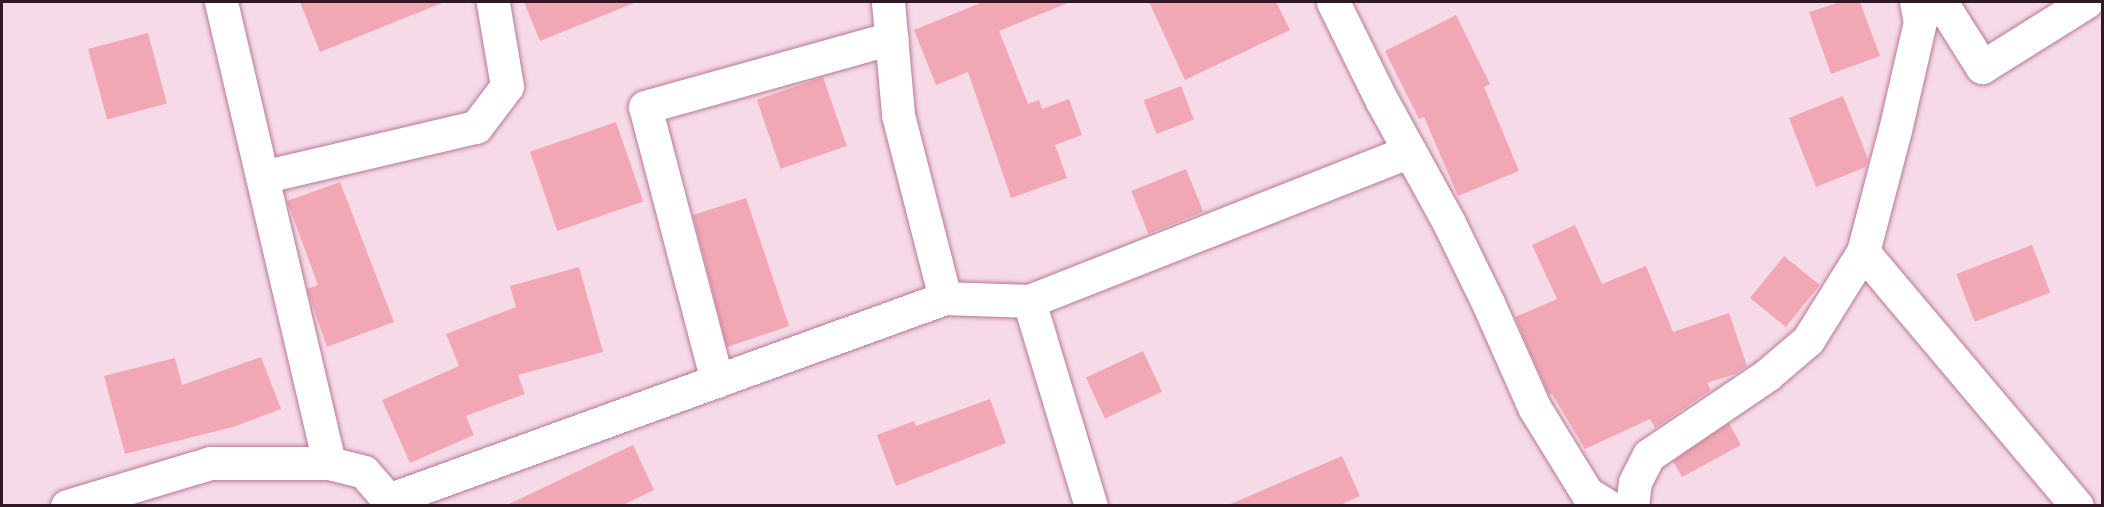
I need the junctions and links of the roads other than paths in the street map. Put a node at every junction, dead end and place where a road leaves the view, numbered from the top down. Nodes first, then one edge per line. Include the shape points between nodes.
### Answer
1 (221, 2) edge
2 (888, 2) edge
3 (1333, 2) edge
4 (1916, 2) edge
5 (1941, 2) edge
6 (2086, 2) edge
7 (493, 3) dead end
8 (891, 38) junction
9 (1409, 151) junction
10 (262, 177) junction
11 (1863, 252) junction
12 (945, 298) junction
13 (1029, 301) junction
14 (717, 381) junction
15 (330, 463) junction
16 (388, 503) edge
17 (67, 506) edge
18 (1091, 506) edge
19 (1608, 506) edge
20 (1632, 506) edge
21 (2077, 506) edge

1 - 10 street
2 - 8 street
3 - 9 street
4 - 11 street via 1920,22
5 - 6 street via 1982,66
7 - 10 street via 507,86 476,127
8 - 12 street via 898,115
8 - 14 street via 645,107
9 - 13 street
9 - 19 street via 1488,303 1534,407 1587,493
10 - 15 street
11 - 20 street via 1808,340 1767,375 1649,455 1635,482
11 - 21 street
12 - 13 street
12 - 14 street
13 - 18 street
14 - 16 street
15 - 16 street via 364,472
15 - 17 street via 210,463

